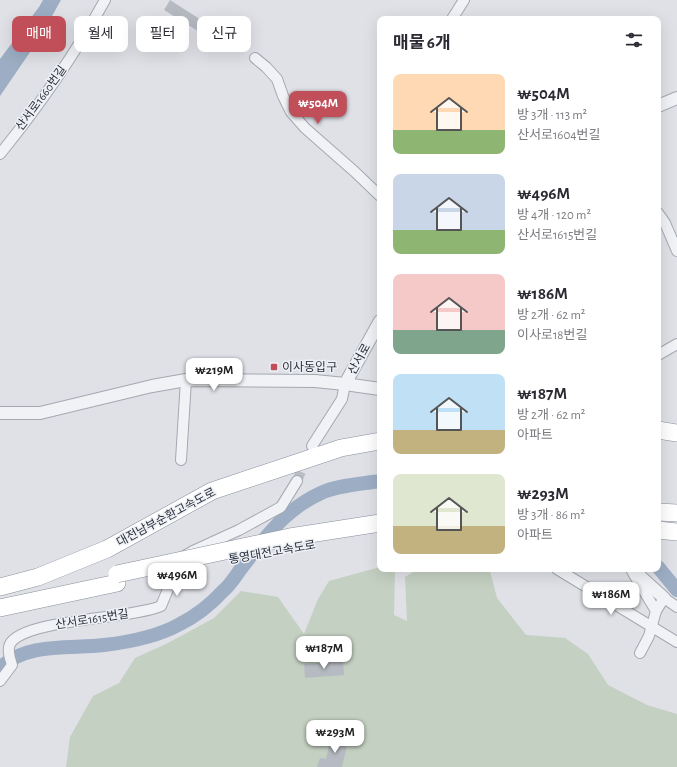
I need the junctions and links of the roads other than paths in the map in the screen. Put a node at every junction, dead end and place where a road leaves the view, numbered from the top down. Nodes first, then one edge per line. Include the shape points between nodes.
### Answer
1 (105, 0) edge
2 (464, 0) edge
3 (454, 16) edge
4 (255, 58) dead end
5 (677, 98) edge
6 (661, 105) edge
7 (0, 154) edge
8 (377, 193) edge
9 (661, 218) edge
10 (677, 251) edge
11 (377, 326) edge
12 (677, 344) edge
13 (661, 353) edge
14 (186, 380) junction
15 (345, 384) junction
16 (377, 389) edge
17 (0, 413) edge
18 (661, 430) edge
19 (677, 433) edge
20 (377, 442) edge
21 (312, 446) dead end
22 (181, 460) dead end
23 (297, 481) tunnel mouth
24 (661, 502) edge
25 (677, 503) edge
26 (661, 512) edge
27 (677, 513) edge
28 (377, 523) edge
29 (661, 530) edge
30 (677, 532) edge
31 (377, 534) edge
32 (562, 572) edge
33 (633, 572) edge
34 (634, 572) edge
35 (117, 579) junction
36 (0, 587) edge
37 (0, 596) edge
38 (664, 598) junction
39 (677, 607) edge
40 (0, 608) edge
41 (656, 611) junction
42 (651, 628) junction
43 (677, 642) edge
44 (640, 653) dead end
45 (0, 681) edge

1 - 7 street, 산서로1660번길 via 69,60
2 - 3 street
4 - 8 street via 277,79 290,112
5 - 6 street
9 - 10 street
11 - 15 street, 산서로
12 - 13 street
14 - 15 street, 산서로 via 315,381
14 - 17 street, 산서로 via 40,413
14 - 22 street
15 - 16 street
15 - 21 street via 342,399
18 - 19 highway
20 - 36 highway, 대전남부순환고속도로 via 341,448 212,491 107,549 38,577
23 - 45 street, 산서로1615번길 via 281,507 181,558 161,606 151,610 33,629 17,637 10,644 8,653 12,665
24 - 25 highway
26 - 27 highway
28 - 35 highway, 통영대전고속도로, bridge via 290,537
29 - 30 highway
31 - 35 highway, 통영대전고속도로
32 - 42 street
33 - 41 street
34 - 38 street
35 - 37 highway, 통영대전고속도로
35 - 40 highway, 통영대전고속도로
38 - 39 street
38 - 41 street
41 - 42 street
42 - 43 street
42 - 44 street via 650,636

